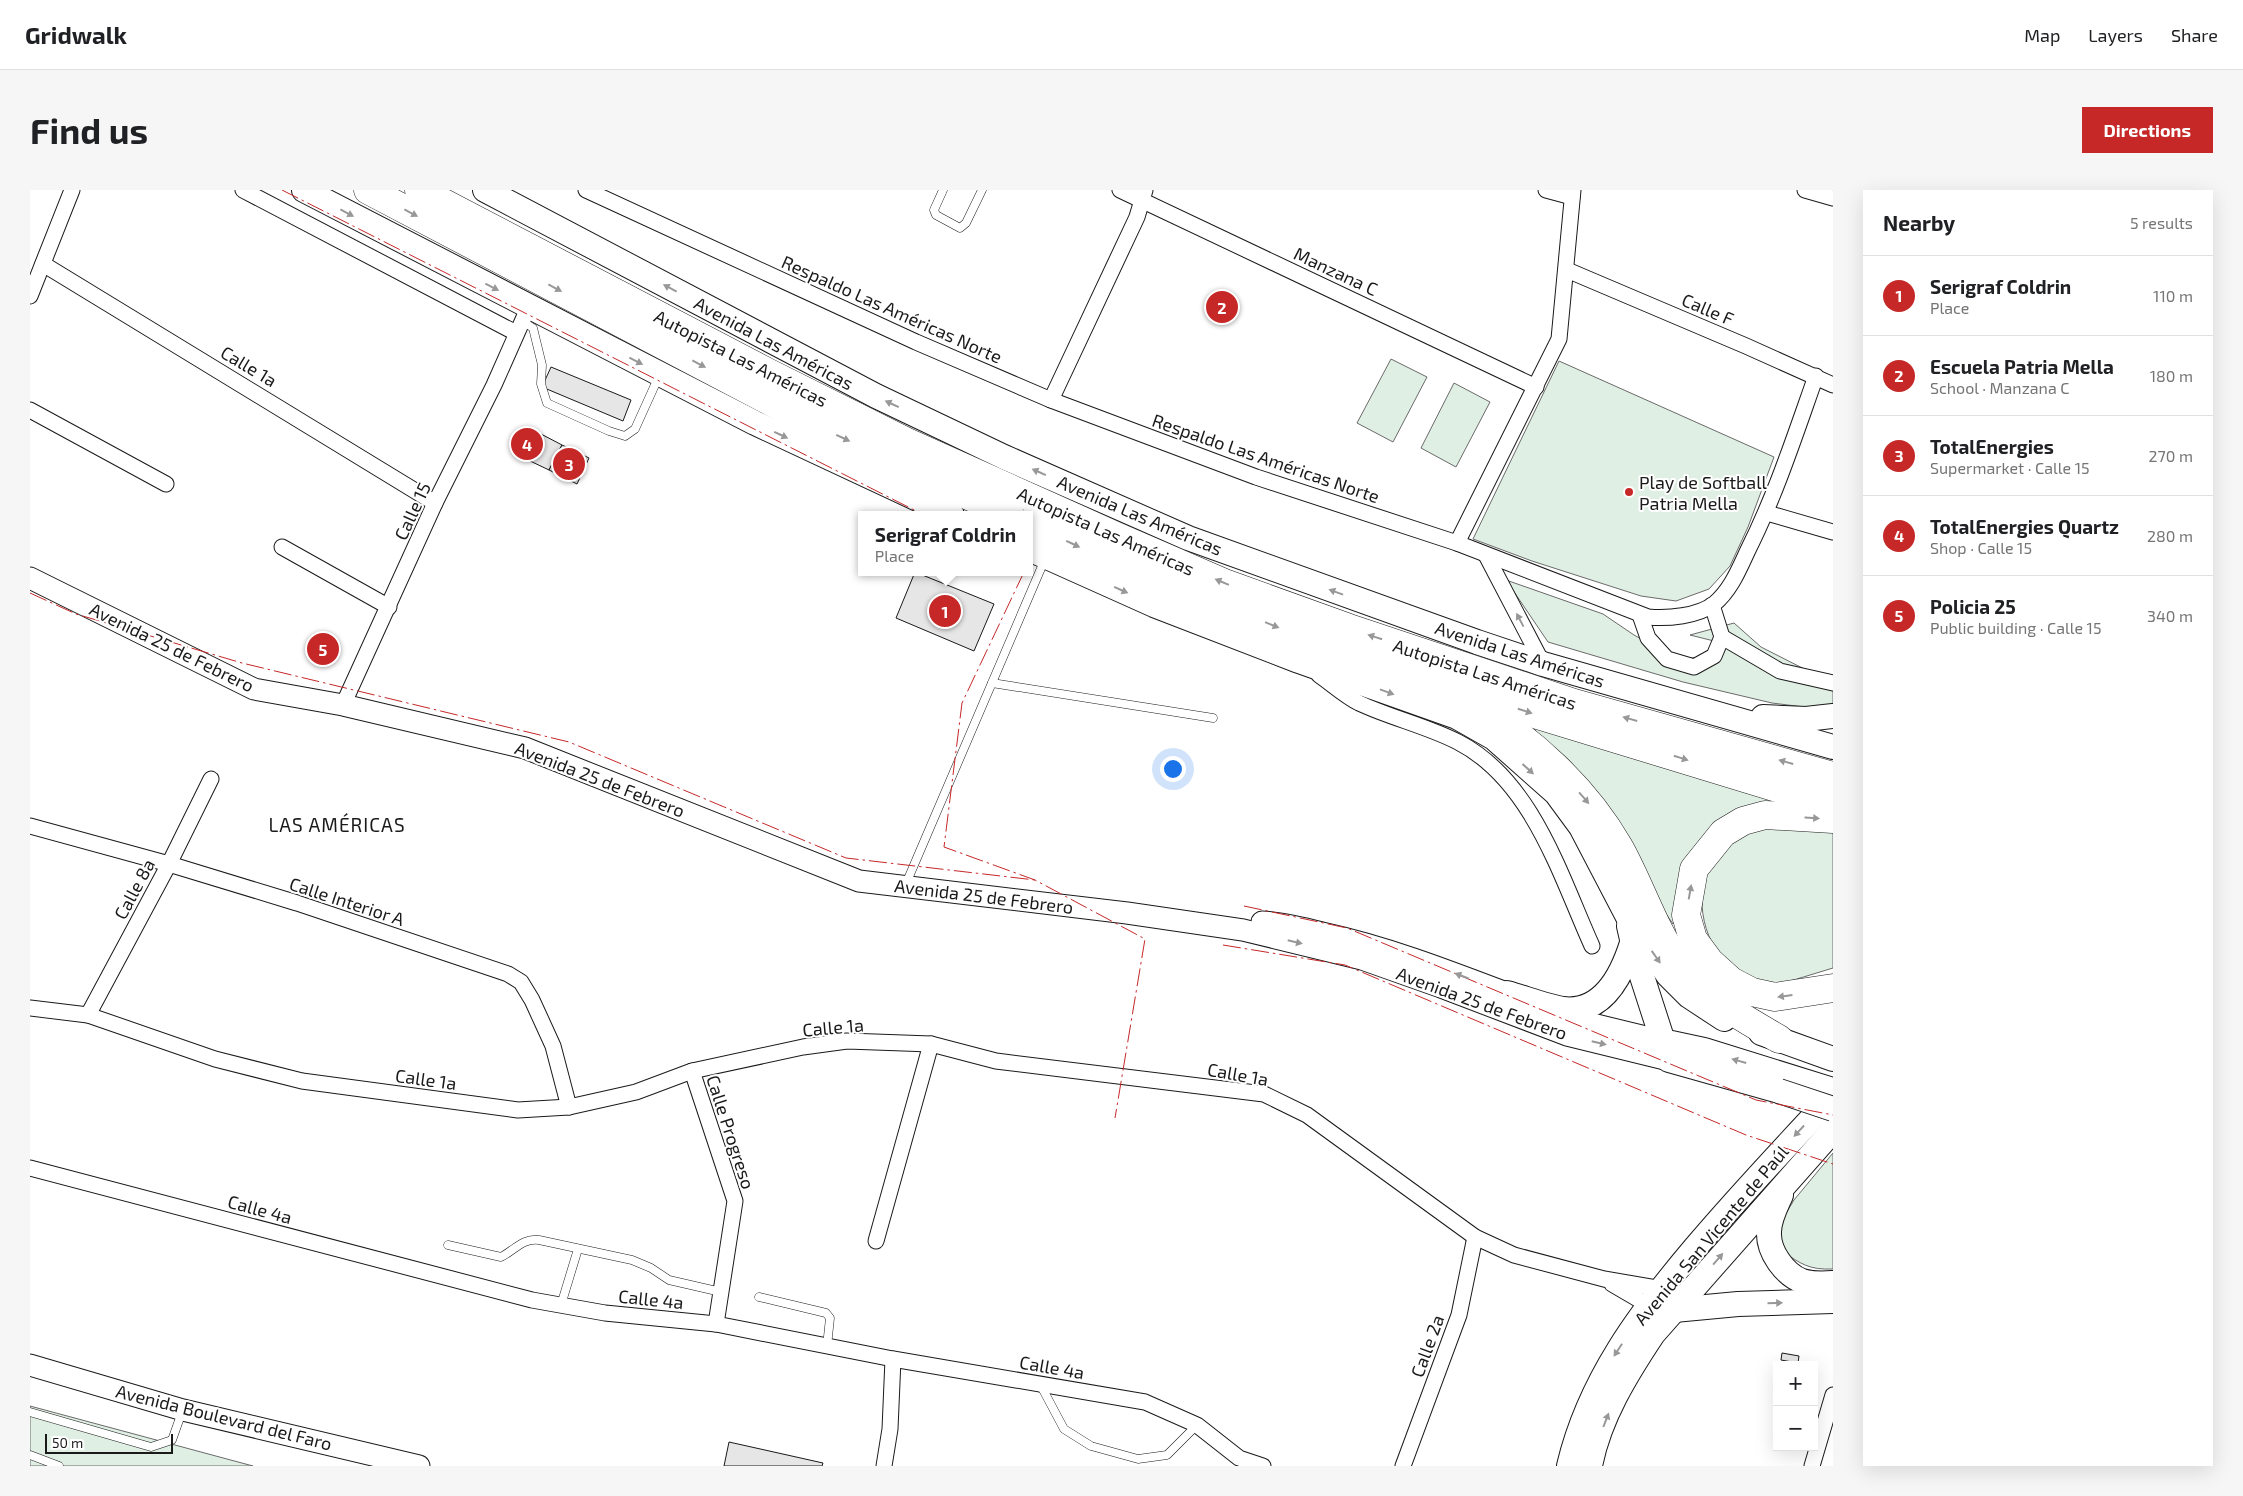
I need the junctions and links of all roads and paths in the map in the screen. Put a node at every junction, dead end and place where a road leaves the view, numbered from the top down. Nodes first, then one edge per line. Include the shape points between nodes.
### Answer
1 (72, 190) edge
2 (243, 190) edge
3 (304, 190) edge
4 (368, 190) edge
5 (419, 190) edge
6 (440, 190) edge
7 (485, 190) edge
8 (586, 190) edge
9 (943, 190) edge
10 (982, 190) edge
11 (1120, 190) edge
12 (1546, 190) edge
13 (1805, 190) edge
14 (1572, 194) edge
15 (1144, 196) edge
16 (1833, 198) edge
17 (485, 224) junction
18 (43, 264) junction
19 (1567, 270) junction
20 (30, 296) edge
21 (522, 320) junction
22 (660, 374) junction
23 (1816, 376) junction
24 (1833, 385) edge
25 (1536, 387) junction
26 (1051, 400) junction
27 (30, 410) edge
28 (166, 484) dead end
29 (435, 503) junction
30 (944, 511) edge
31 (1001, 511) edge
32 (1766, 513) junction
33 (1033, 525) edge
34 (1833, 532) edge
35 (1456, 543) junction
36 (282, 547) dead end
37 (1037, 553) edge
38 (1486, 555) junction
39 (1029, 576) edge
40 (30, 578) edge
41 (1712, 605) junction
42 (389, 607) junction
43 (1640, 614) junction
44 (1722, 637) junction
45 (1299, 661) junction
46 (1543, 664) junction
47 (1419, 678) junction
48 (1833, 682) edge
49 (992, 683) junction
50 (1620, 685) junction
51 (343, 705) junction
52 (1833, 716) edge
53 (1213, 718) dead end
54 (1833, 747) edge
55 (1833, 776) edge
56 (211, 779) dead end
57 (1833, 803) edge
58 (1833, 819) edge
59 (30, 826) edge
60 (169, 864) junction
61 (904, 887) junction
62 (1127, 913) junction
63 (1628, 917) junction
64 (1632, 943) junction
65 (1592, 946) dead end
66 (1833, 988) edge
67 (1507, 993) junction
68 (30, 1008) edge
69 (88, 1015) junction
70 (1779, 1039) junction
71 (931, 1044) junction
72 (1666, 1050) junction
73 (1822, 1055) edge
74 (692, 1071) junction
75 (1782, 1083) junction
76 (1833, 1090) edge
77 (1833, 1096) edge
78 (569, 1107) junction
79 (1833, 1109) edge
80 (1833, 1130) edge
81 (30, 1168) edge
82 (1786, 1182) junction
83 (1475, 1236) junction
84 (876, 1241) dead end
85 (448, 1245) dead end
86 (578, 1248) junction
87 (1604, 1279) junction
88 (1824, 1284) edge
89 (721, 1292) junction
90 (759, 1297) dead end
91 (1654, 1297) junction
92 (1681, 1301) junction
93 (1833, 1301) edge
94 (561, 1305) junction
95 (716, 1324) junction
96 (827, 1346) junction
97 (893, 1359) junction
98 (30, 1365) edge
99 (1040, 1384) junction
100 (1833, 1395) edge
101 (183, 1410) junction
102 (30, 1412) edge
103 (1197, 1425) junction
104 (30, 1456) edge
105 (59, 1466) edge
106 (419, 1466) edge
107 (884, 1466) edge
108 (1263, 1466) edge
109 (1403, 1466) edge
110 (1569, 1466) edge
111 (1590, 1466) edge
112 (1812, 1466) edge

1 - 18 street
2 - 21 street
3 -> 21 main road
4 -> 31 highway, Autopista Las Américas via 813,424
5 - 17 highway, Autopista Las Américas
6 - 17 highway
46 -> 7 main road, Avenida Las Américas via 1188,538 1004,457 876,396
8 - 26 street, Respaldo Las Américas Norte via 907,338
9 - 10 lane via 934,210 936,215 960,228 966,223
11 - 15 street, Manzana C
12 - 14 street
13 - 16 street
14 - 19 street
15 - 25 street, Manzana C
15 - 26 street
55 -> 17 highway, Autopista Las Américas via 1574,703 1228,584 907,442
18 - 20 street
18 - 29 street, Calle 1a
19 - 23 street, Calle F
19 - 25 street via 1560,339
21 -> 22 main road
21 - 22 lane via 533,328 547,403 609,432 625,436 635,429
21 - 29 street, Calle 15 via 494,385
22 -> 30 main road
23 - 24 street, Calle F
23 - 32 street, Respaldo Las Américas Norte
25 - 35 street
26 - 35 street, Respaldo Las Américas Norte via 1256,477
27 - 28 street
29 - 42 street, Calle 15
32 - 34 street
32 - 41 street, Respaldo Las Américas Norte via 1732,584
33 -> 47 highway, Autopista Las Américas via 1121,566 1324,646
35 - 38 street, Respaldo Las Américas Norte
36 - 42 street
37 -> 45 main road via 1154,605
38 - 43 street, Respaldo Las Américas Norte
46 -> 38 street
39 - 49 lane
40 - 51 main road, Avenida 25 de Febrero via 254,689
41 - 43 street, Respaldo Las Américas Norte via 1697,612 1657,618
41 - 44 street
42 - 51 street, Calle 15
43 - 44 street via 1648,638 1667,659 1694,667 1714,656
44 - 48 street via 1780,670
45 -> 63 main road via 1457,717 1494,738 1556,793 1581,827
45 - 65 street via 1358,702 1458,742 1489,764 1516,792 1534,818
46 - 50 main road, Avenida Las Américas
47 -> 57 highway, Autopista Las Américas
47 -> 70 highway via 1502,721 1565,776 1592,806 1618,847 1677,961 1699,986
49 - 53 lane
49 - 61 lane
50 - 52 main road via 1771,718
50 - 54 main road, Avenida Las Américas
51 - 61 main road, Avenida 25 de Febrero via 525,748 859,881
56 - 60 street, Calle 8a
66 -> 58 highway via 1775,997 1752,992 1731,981 1710,962 1694,939 1686,916 1694,869 1723,833 1743,821 1766,815
59 - 60 street, Calle Interior A
60 - 69 street, Calle 8a
60 - 78 street, Calle Interior A via 508,974 521,982 532,1000 553,1046
61 - 62 main road, Avenida 25 de Febrero
67 -> 62 main road, Avenida 25 de Febrero via 1354,940 1278,923
62 -> 72 main road, Avenida 25 de Febrero via 1243,930 1362,959 1568,1035
63 - 64 main road
63 -> 70 main road via 1668,975 1688,996 1733,1025
64 - 67 main road via 1627,960 1609,992 1582,1008 1564,1009
64 - 72 main road
67 - 72 main road, Avenida 25 de Febrero
68 - 69 street, Calle 1a
69 - 78 street, Calle 1a via 216,1059 302,1081 518,1110
70 - 73 main road
71 - 74 street, Calle 1a via 847,1041
71 - 83 street, Calle 1a via 996,1061 1264,1094 1308,1115
71 - 84 street
72 - 75 main road, Avenida 25 de Febrero
74 - 78 street, Calle 1a via 636,1092
74 - 89 street, Calle Progreso via 735,1201
75 - 76 main road, Avenida 25 de Febrero
75 - 79 main road, Avenida 25 de Febrero, bridge
77 -> 91 main road, Avenida San Vicente de Paúl via 1744,1191
80 - 82 main road, Avenida San Vicente de Paúl
81 - 94 street, Calle 4a
82 - 88 main road via 1771,1220 1768,1232 1770,1245 1781,1265 1800,1280
92 -> 82 main road, Avenida San Vicente de Paúl
83 - 87 street, Calle 1a via 1514,1255
83 - 109 street, Calle 2a via 1459,1315
85 - 86 lane via 501,1257 530,1239
86 - 89 lane via 632,1260 669,1280
86 - 94 lane
87 - 91 street, Calle 1a
87 - 91 street, Calle 1a
88 - 92 main road
89 - 95 street, Calle Progreso
90 - 96 lane via 826,1313 830,1318
91 - 92 street, Calle 1a
91 - 92 street, Calle 1a
91 -> 110 main road, Avenida San Vicente de Paúl via 1612,1359 1589,1404
92 -> 93 main road via 1738,1304
111 -> 92 main road, Avenida San Vicente de Paúl via 1613,1400 1653,1334
94 - 95 street, Calle 4a via 605,1313
95 - 96 street, Calle 4a
96 - 97 street, Calle 4a
97 - 99 street, Calle 4a
97 - 107 street via 890,1429
98 - 101 main road, Avenida Boulevard del Faro
99 - 103 street, Calle 4a via 1145,1402
99 - 103 lane via 1064,1429 1091,1446 1138,1459 1167,1455
100 - 112 street
101 - 102 lane via 172,1440 151,1447
101 - 106 main road, Avenida Boulevard del Faro
103 - 108 street, Calle 4a via 1240,1458
104 - 105 lane

